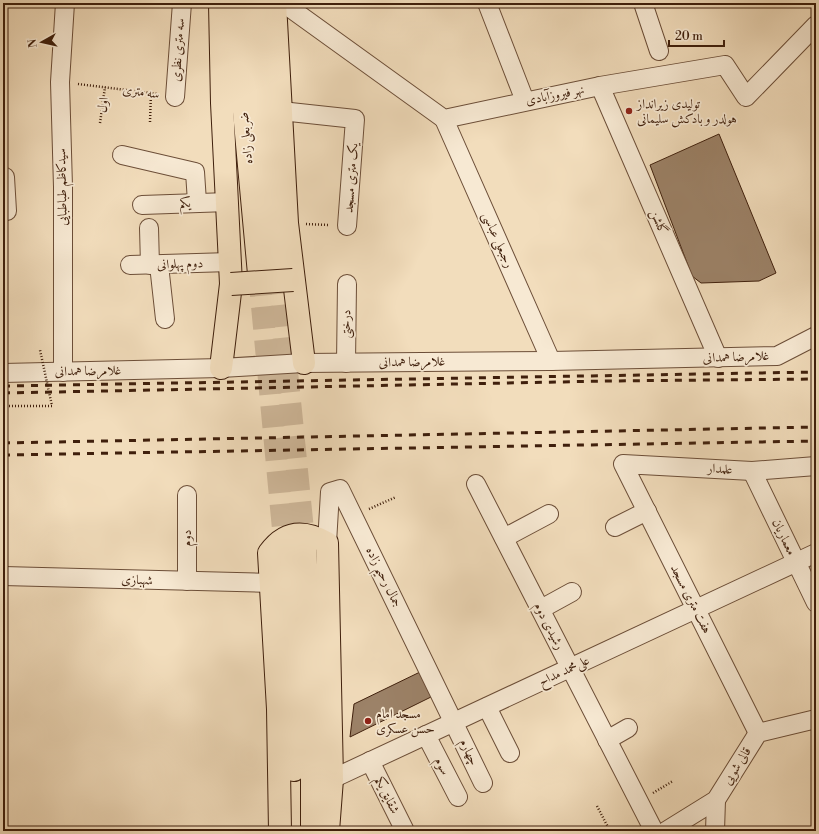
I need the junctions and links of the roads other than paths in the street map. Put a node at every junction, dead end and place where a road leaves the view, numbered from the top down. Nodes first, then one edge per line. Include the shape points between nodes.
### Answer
1 (64, 3) edge
2 (182, 3) edge
3 (220, 3) edge
4 (234, 3) edge
5 (255, 3) edge
6 (275, 3) edge
7 (283, 3) edge
8 (487, 3) edge
9 (643, 3) edge
10 (816, 25) edge
11 (659, 51) dead end
12 (600, 86) junction
13 (175, 97) road end
14 (525, 101) junction
15 (281, 111) junction
16 (444, 119) junction
17 (122, 155) dead end
18 (3, 177) edge
19 (197, 202) junction
20 (228, 202) junction
21 (142, 205) dead end
22 (7, 211) dead end
23 (347, 226) road end
24 (149, 228) dead end
25 (230, 262) junction
26 (130, 265) dead end
27 (154, 265) junction
28 (276, 275) junction
29 (231, 284) junction
30 (347, 284) dead end
31 (165, 319) dead end
32 (816, 336) edge
33 (718, 358) junction
34 (552, 361) junction
35 (304, 363) junction
36 (346, 363) junction
37 (221, 368) junction
38 (63, 372) junction
39 (3, 373) edge
40 (623, 464) joint
41 (816, 466) edge
42 (752, 471) junction
43 (476, 484) dead end
44 (188, 495) dead end
45 (647, 511) junction
46 (549, 514) dead end
47 (615, 527) dead end
48 (504, 538) junction
49 (327, 543) junction
50 (816, 553) edge
51 (796, 562) junction
52 (3, 576) edge
53 (187, 581) junction
54 (271, 583) junction
55 (572, 592) dead end
56 (816, 603) edge
57 (541, 609) junction
58 (696, 609) junction
59 (570, 668) junction
60 (487, 707) junction
61 (816, 719) edge
62 (455, 722) junction
63 (628, 728) dead end
64 (758, 733) junction
65 (426, 735) junction
66 (608, 740) junction
67 (510, 753) dead end
68 (370, 761) junction
69 (332, 779) junction
70 (483, 783) dead end
71 (458, 797) dead end
72 (716, 800) junction
73 (404, 829) dead end
74 (280, 831) edge
75 (292, 831) edge
76 (312, 831) edge
77 (328, 831) edge
78 (654, 831) edge
79 (666, 831) edge
80 (715, 831) edge

1 - 38 street, سیدکاظم طباطبایی via 60,82
2 - 13 street, سه متری نظری
3 - 20 main road via 222,103
4 - 28 main road, ضربعلی زاده
5 - 28 main road, ضربعلی زاده via 266,193
6 - 15 main road
7 - 16 street
8 - 14 street
9 - 11 street
10 - 12 street, نهر فیروزآبادی via 746,97 725,65
12 - 14 street, نهر فیروزآبادی
12 - 33 street, گلشن
14 - 16 street, نهر فیروزآبادی
15 - 23 street, یک متری مسجد via 355,119
15 - 28 main road via 287,223
16 - 34 street, رجبعلی عباسی
17 - 19 street via 196,172
18 - 22 street
19 - 20 street, یکم
19 - 21 street, یکم
20 - 25 main road
24 - 27 street
25 - 27 street, دوم پهلوانی
25 - 29 main road
26 - 27 street, دوم پهلوانی
27 - 31 street
28 - 29 main road, bridge
28 - 35 main road
29 - 37 main road
30 - 36 street, درختی
32 - 33 street, غلامرضا همدانی via 776,356
33 - 34 street, غلامرضا همدانی
34 - 36 street, غلامرضا همدانی
35 - 36 street, غلامرضا همدانی
35 - 37 street, غلامرضا همدانی
37 - 38 street, غلامرضا همدانی
38 - 39 street, غلامرضا همدانی
40 - 42 street, علمدار
40 - 45 street, هفت متری مسجد
41 - 42 street, علمدار
42 - 51 street, معماریان
43 - 48 street, رشیدی دوم
44 - 53 street, دوم
45 - 47 street
45 - 58 street, هفت متری مسجد
46 - 48 street
48 - 57 street, رشیدی دوم
49 - 54 main road via 316,537 295,534 276,544 269,553
49 - 62 street, جمال رحیم زاده via 330,492 340,489
49 - 69 main road
50 - 51 street
51 - 56 street, معماریان
51 - 58 street, علی‌محمد مداح
52 - 53 street, شهبازی
53 - 54 street, شهبازی
54 - 74 main road via 278,710
55 - 57 street
57 - 59 street, رشیدی دوم
58 - 59 street, علی‌محمد مداح
58 - 64 street, هفت متری مسجد
59 - 60 street, علی‌محمد مداح
59 - 66 street, رشیدی دوم
60 - 62 street, علی‌محمد مداح
60 - 67 street
61 - 64 street, قالی شویی
62 - 65 street, علی‌محمد مداح
62 - 70 street, چهارم
63 - 66 street
64 - 72 street, قالی شویی
65 - 68 street, علی‌محمد مداح
65 - 71 street, سوم
66 - 78 street, رشیدی دوم
68 - 69 street, علی‌محمد مداح
68 - 73 street, شقایق یکم
69 - 77 main road
72 - 79 street, قالی شویی
72 - 80 street
75 - 76 main road via 296,658 295,550 312,656

